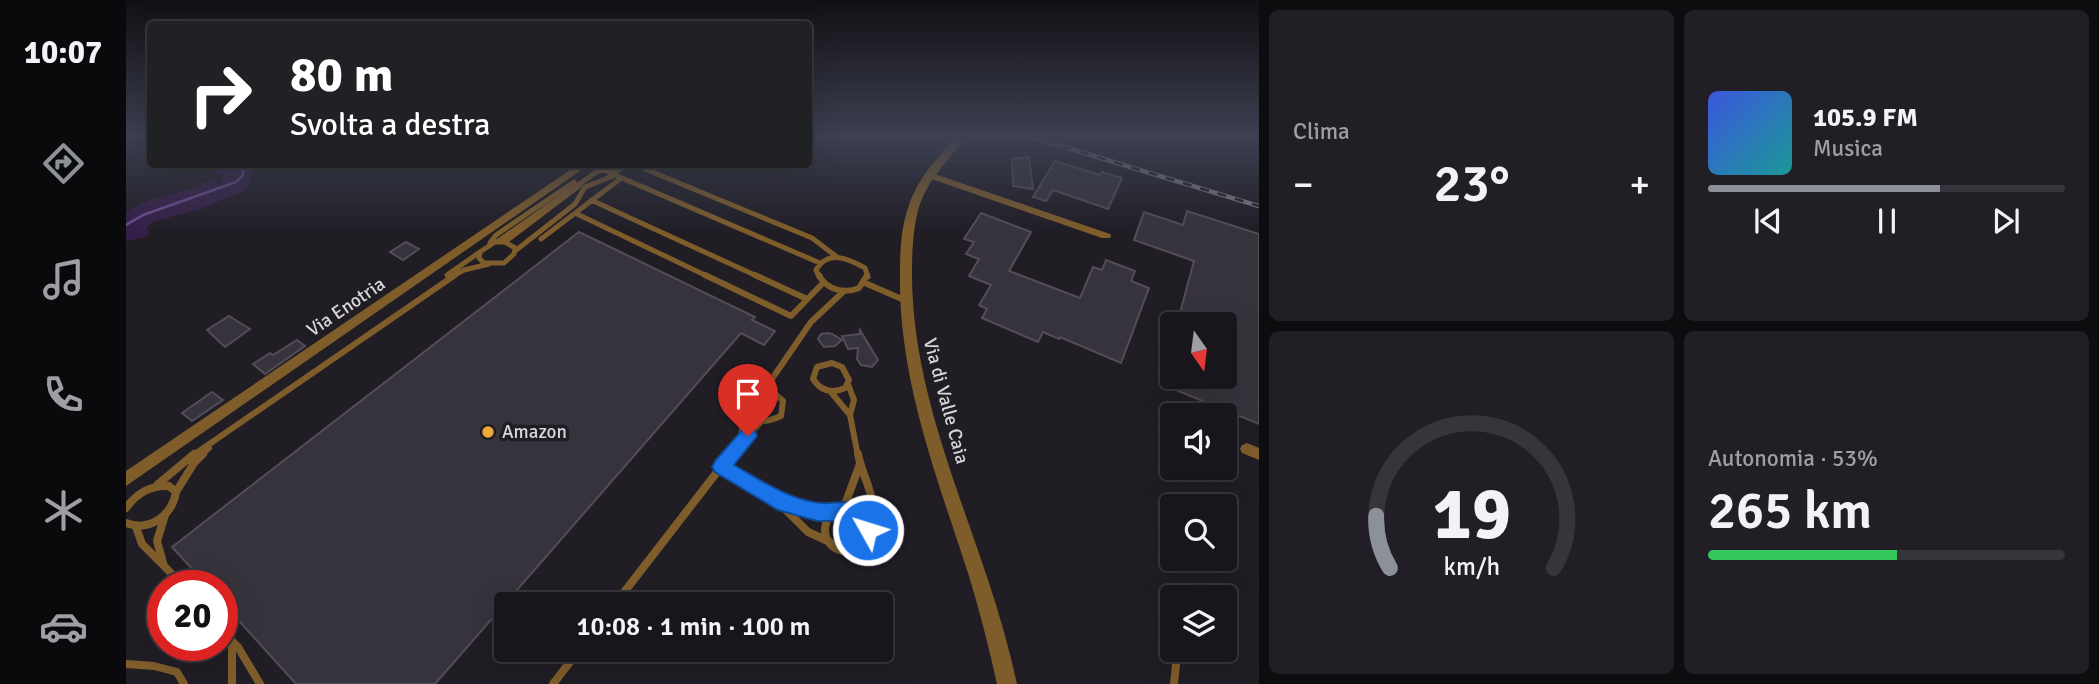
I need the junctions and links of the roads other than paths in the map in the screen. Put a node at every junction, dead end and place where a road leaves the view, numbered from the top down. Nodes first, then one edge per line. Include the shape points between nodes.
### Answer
1 (580, 168) edge
2 (599, 168) edge
3 (601, 168) edge
4 (620, 168) edge
5 (624, 168) edge
6 (643, 168) edge
7 (935, 168) edge
8 (610, 174) junction
9 (929, 175) junction
10 (620, 180) junction
11 (583, 181) junction
12 (630, 182) junction
13 (591, 200) junction
14 (575, 213) junction
15 (1106, 236) dead end
16 (541, 239) dead end
17 (497, 242) junction
18 (505, 242) junction
19 (490, 243) junction
20 (515, 251) junction
21 (480, 252) junction
22 (837, 257) junction
23 (820, 263) junction
24 (489, 264) junction
25 (823, 283) junction
26 (865, 283) junction
27 (438, 284) junction
28 (844, 291) junction
29 (809, 299) junction
30 (904, 300) junction
31 (848, 384) junction
32 (765, 388) junction
33 (830, 391) junction
34 (745, 414) junction
35 (850, 415) junction
36 (760, 423) junction
37 (226, 433) junction
38 (740, 442) junction
39 (860, 464) junction
40 (721, 467) junction
41 (126, 479) edge
42 (157, 485) junction
43 (176, 492) junction
44 (778, 501) junction
45 (127, 504) edge
46 (843, 510) junction
47 (831, 513) junction
48 (165, 515) junction
49 (126, 523) edge
50 (136, 527) junction
51 (868, 530) junction
52 (830, 542) junction
53 (163, 563) junction
54 (169, 570) edge
55 (624, 592) edge
56 (238, 647) edge
57 (232, 661) edge
58 (570, 662) edge
59 (1176, 662) edge
60 (126, 664) edge
61 (184, 684) edge
62 (232, 684) edge
63 (260, 684) edge
64 (553, 684) edge
65 (1007, 684) edge
66 (1174, 684) edge

1 - 41 street, Via Enotria
2 - 11 lane
3 - 8 lane
4 - 8 lane
5 - 12 lane
6 - 22 lane via 812,238
7 - 9 street, Via di Valle Caia
8 - 10 lane
8 - 20 lane via 585,187 575,204
9 - 15 street
9 - 30 street, Via di Valle Caia via 908,229
10 - 12 lane
10 - 13 lane
11 - 17 lane
11 - 18 lane
11 - 19 lane via 570,183
12 - 23 lane
13 - 14 lane
13 - 29 lane
14 - 16 lane
14 - 29 lane via 791,316
17 - 18 lane
17 - 19 lane
18 - 20 lane
19 - 21 lane
20 - 24 lane via 504,263
21 - 24 lane via 479,258
21 - 27 lane
22 - 23 lane
22 - 26 lane via 861,265 867,272
23 - 25 lane via 817,274
24 - 27 lane via 464,270
25 - 28 lane
25 - 29 lane
26 - 28 lane
26 - 30 lane
27 - 37 lane
28 - 32 lane via 821,311
30 - 65 street, Via di Valle Caia via 909,344 929,421
31 - 33 lane
31 - 33 lane via 849,375 842,368 821,364 813,379
31 - 35 lane via 854,400
32 - 34 lane via 744,395 741,405
32 - 36 lane via 780,397 784,411 772,422
33 - 35 lane
34 - 36 lane
34 - 38 lane
35 - 39 lane
36 - 38 lane
37 - 42 lane
37 - 43 lane via 194,463
38 - 40 lane
39 - 46 lane
39 - 51 lane via 872,491 873,520
40 - 44 lane
40 - 55 lane
42 - 43 lane
42 - 45 lane
43 - 48 lane
44 - 47 lane
44 - 52 lane via 796,522
46 - 47 lane
46 - 51 lane via 856,513
47 - 52 lane via 824,530
48 - 50 lane
48 - 53 lane via 157,541
49 - 50 lane
50 - 53 lane via 136,536 148,553
51 - 52 lane via 866,542 857,550 843,550
53 - 54 lane
56 - 63 lane
57 - 62 lane
58 - 64 lane
59 - 66 lane
60 - 61 lane via 177,672

